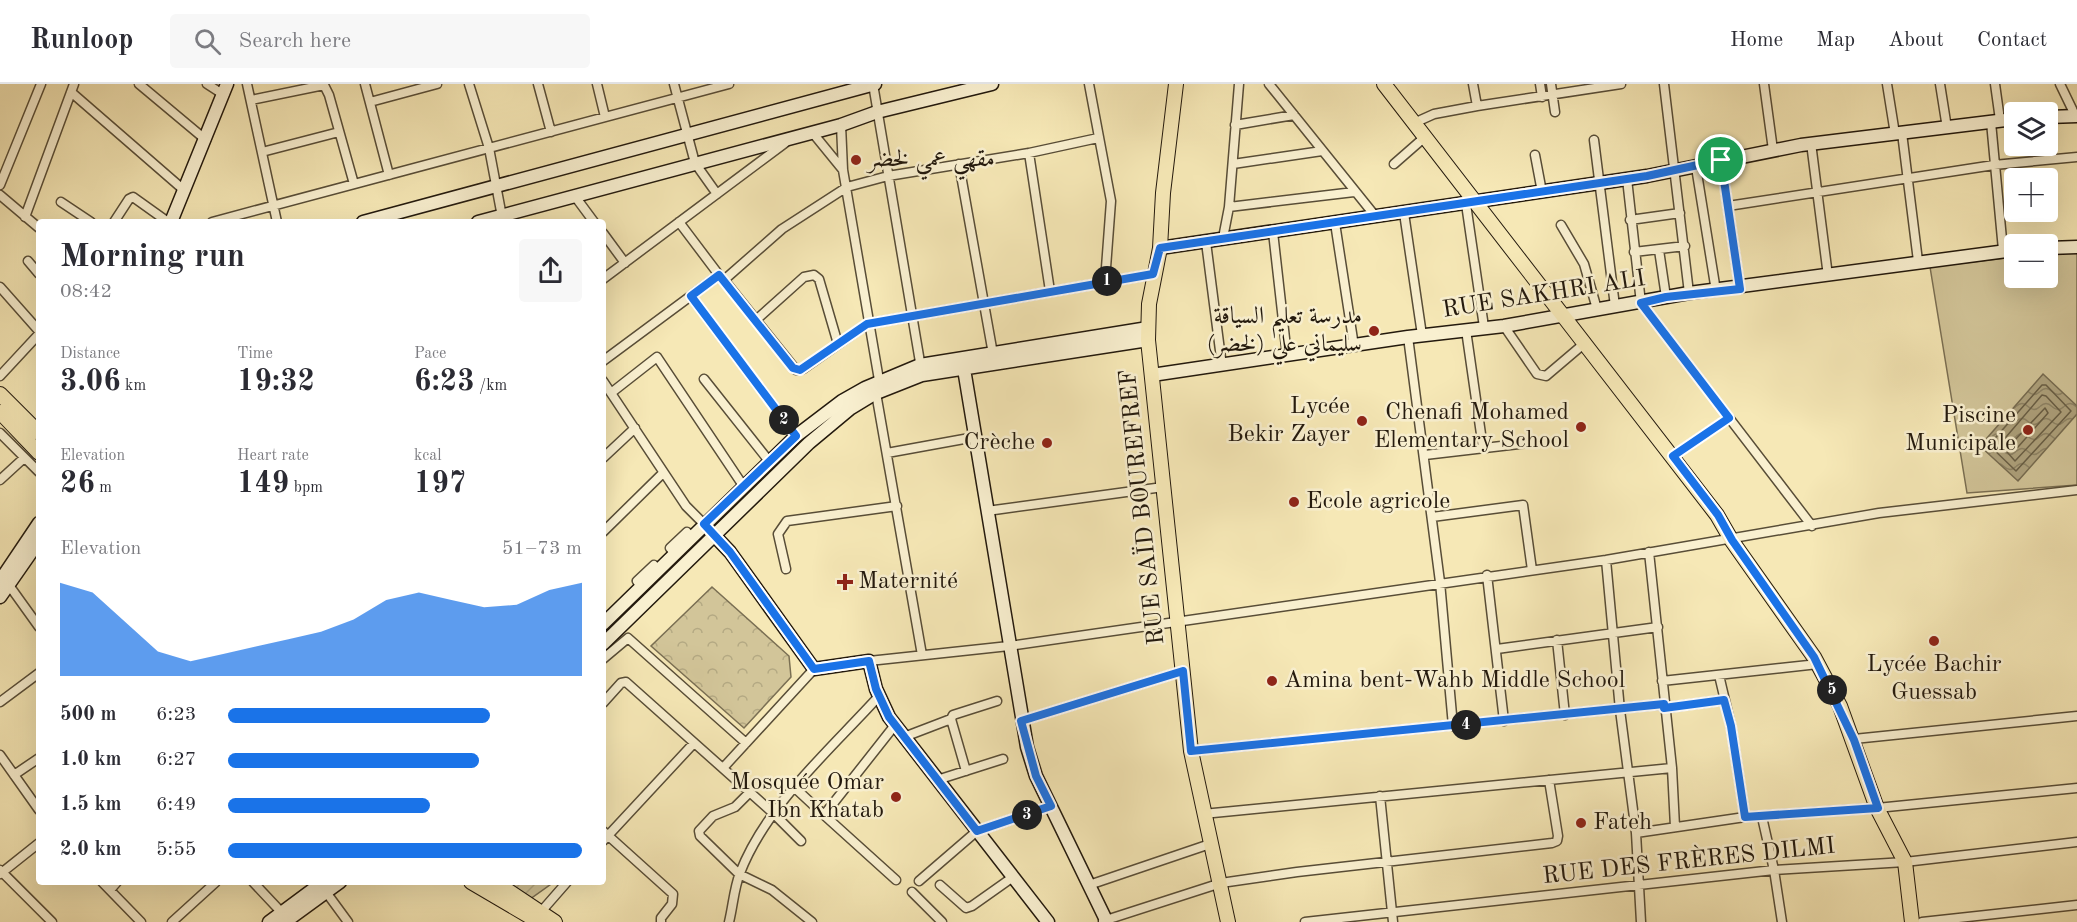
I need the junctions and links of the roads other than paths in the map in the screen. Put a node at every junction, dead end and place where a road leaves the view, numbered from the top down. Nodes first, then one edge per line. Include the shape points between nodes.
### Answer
1 (41, 84) edge
2 (139, 84) edge
3 (207, 84) edge
4 (247, 84) edge
5 (365, 84) edge
6 (437, 84) edge
7 (470, 84) edge
8 (538, 84) edge
9 (597, 84) edge
10 (674, 84) edge
11 (729, 84) edge
12 (874, 84) edge
13 (992, 84) edge
14 (1089, 84) edge
15 (1176, 84) edge
16 (1239, 84) edge
17 (1269, 84) edge
18 (1384, 84) edge
19 (1473, 84) edge
20 (1540, 84) edge
21 (1551, 84) edge
22 (1621, 84) edge
23 (1664, 84) edge
24 (1764, 84) edge
25 (1887, 84) edge
26 (1940, 84) edge
27 (1995, 84) edge
28 (2060, 84) edge
29 (72, 88) edge
30 (226, 89) edge
31 (1553, 95) junction
32 (1542, 96) junction
33 (678, 98) junction
34 (251, 100) junction
35 (370, 102) junction
36 (1477, 106) junction
37 (877, 112) junction
38 (1555, 112) dead end
39 (1294, 115) junction
40 (2076, 115) edge
41 (2058, 116) edge
42 (605, 117) junction
43 (2004, 120) edge
44 (1996, 121) junction
45 (1414, 123) junction
46 (841, 125) junction
47 (1235, 125) junction
48 (1947, 128) junction
49 (339, 132) junction
50 (551, 132) junction
51 (812, 132) junction
52 (1898, 134) junction
53 (687, 136) junction
54 (1426, 136) junction
55 (792, 137) junction
56 (1098, 138) junction
57 (206, 140) junction
58 (1594, 140) dead end
59 (1811, 143) junction
60 (489, 148) junction
61 (1773, 150) junction
62 (1322, 151) junction
63 (262, 152) junction
64 (1029, 153) junction
65 (1535, 155) dead end
66 (2077, 157) edge
67 (1721, 160) junction
68 (695, 163) junction
69 (959, 164) junction
70 (1233, 164) junction
71 (1394, 164) dead end
72 (1994, 165) junction
73 (1696, 167) junction
74 (843, 170) junction
75 (1676, 170) junction
76 (389, 175) junction
77 (888, 176) junction
78 (1906, 178) junction
79 (1626, 179) junction
80 (1598, 183) junction
81 (354, 184) junction
82 (0, 185) edge
83 (497, 186) junction
84 (847, 187) junction
85 (185, 190) junction
86 (1354, 192) junction
87 (1542, 192) junction
88 (1816, 192) junction
89 (717, 194) junction
90 (0, 195) edge
91 (574, 195) junction
92 (61, 202) dead end
93 (1471, 202) junction
94 (274, 205) junction
95 (1728, 206) junction
96 (1229, 207) junction
97 (1404, 213) junction
98 (1680, 213) junction
99 (25, 217) junction
100 (1376, 217) junction
101 (86, 219) edge
102 (116, 219) edge
103 (165, 219) edge
104 (170, 219) edge
105 (223, 219) edge
106 (276, 219) edge
107 (374, 219) edge
108 (502, 219) edge
109 (592, 219) edge
110 (1630, 220) junction
111 (679, 222) junction
112 (1335, 223) junction
113 (1561, 225) dead end
114 (36, 226) edge
115 (1273, 232) junction
116 (2005, 234) edge
117 (606, 237) edge
118 (1223, 238) junction
119 (1206, 242) junction
120 (1685, 246) junction
121 (2077, 247) edge
122 (1160, 248) junction
123 (2058, 248) edge
124 (1659, 250) junction
125 (2004, 250) edge
126 (1634, 252) junction
127 (28, 261) dead end
128 (1918, 261) junction
129 (625, 263) junction
130 (36, 270) edge
131 (1153, 274) junction
132 (1828, 276) junction
133 (606, 277) edge
134 (721, 277) junction
135 (1105, 281) junction
136 (0, 287) edge
137 (1740, 289) junction
138 (1050, 291) junction
139 (1716, 291) junction
140 (1689, 293) junction
141 (691, 296) junction
142 (1666, 297) junction
143 (1641, 303) junction
144 (982, 304) junction
145 (1615, 306) junction
146 (1597, 309) junction
147 (911, 315) junction
148 (1562, 316) junction
149 (756, 320) junction
150 (867, 324) junction
151 (1504, 326) junction
152 (1484, 327) junction
153 (36, 329) edge
154 (1466, 330) junction
155 (1148, 334) junction
156 (36, 335) edge
157 (1422, 335) junction
158 (1408, 337) junction
159 (1586, 342) junction
160 (838, 344) junction
161 (1354, 346) junction
162 (993, 354) junction
163 (1287, 356) junction
164 (606, 359) edge
165 (1222, 366) junction
166 (964, 369) junction
167 (921, 370) junction
168 (1152, 375) junction
169 (0, 376) edge
170 (704, 379) dead end
171 (879, 380) junction
172 (606, 386) edge
173 (611, 393) junction
174 (876, 393) junction
175 (0, 394) edge
176 (0, 412) edge
177 (1729, 418) junction
178 (635, 428) junction
179 (36, 430) edge
180 (0, 433) edge
181 (796, 436) junction
182 (975, 437) junction
183 (1527, 443) dead end
184 (1483, 448) junction
185 (36, 450) edge
186 (887, 453) junction
187 (606, 455) edge
188 (1425, 455) junction
189 (1673, 456) junction
190 (24, 458) junction
191 (769, 462) junction
192 (36, 469) edge
193 (663, 473) junction
194 (0, 480) edge
195 (744, 487) junction
196 (1163, 487) junction
197 (2077, 490) edge
198 (897, 506) junction
199 (987, 511) junction
200 (1432, 517) junction
201 (704, 524) junction
202 (1812, 526) junction
203 (36, 528) edge
204 (606, 529) edge
205 (714, 535) junction
206 (1732, 540) junction
207 (36, 544) edge
208 (1649, 552) junction
209 (1606, 560) junction
210 (786, 569) dead end
211 (1532, 570) junction
212 (1487, 575) junction
213 (4, 581) edge
214 (1440, 582) junction
215 (0, 597) edge
216 (606, 618) edge
217 (1178, 622) junction
218 (36, 623) edge
219 (1658, 627) junction
220 (1613, 633) junction
221 (1557, 640) junction
222 (606, 641) edge
223 (1009, 646) junction
224 (1497, 649) junction
225 (922, 655) junction
226 (606, 656) edge
227 (869, 661) junction
228 (1818, 664) junction
229 (814, 669) junction
230 (1183, 671) junction
231 (36, 675) edge
232 (1719, 675) junction
233 (1662, 681) junction
234 (879, 696) junction
235 (606, 700) edge
236 (1724, 700) junction
237 (997, 701) dead end
238 (0, 702) edge
239 (1664, 706) junction
240 (1620, 710) junction
241 (1565, 715) junction
242 (2077, 716) edge
243 (951, 719) junction
244 (1021, 721) junction
245 (1504, 721) junction
246 (895, 726) junction
247 (1453, 726) junction
248 (904, 737) junction
249 (1854, 740) junction
250 (694, 743) junction
251 (746, 743) junction
252 (1191, 751) junction
253 (0, 755) edge
254 (1003, 759) dead end
255 (36, 760) edge
256 (723, 768) junction
257 (1672, 768) junction
258 (966, 771) junction
259 (1627, 772) junction
260 (14, 775) junction
261 (937, 780) junction
262 (1549, 780) junction
263 (795, 788) junction
264 (2077, 788) edge
265 (750, 792) junction
266 (1380, 796) junction
267 (36, 806) edge
268 (1051, 806) junction
269 (1878, 808) junction
270 (773, 813) junction
271 (1203, 814) junction
272 (824, 815) junction
273 (1745, 817) junction
274 (1762, 817) junction
275 (1675, 827) junction
276 (977, 831) junction
277 (1636, 833) junction
278 (606, 835) edge
279 (606, 837) edge
280 (801, 841) dead end
281 (2077, 842) edge
282 (1210, 844) junction
283 (36, 845) edge
284 (1388, 861) junction
285 (1905, 862) junction
286 (1774, 870) junction
287 (1, 873) edge
288 (739, 874) junction
289 (1013, 877) junction
290 (896, 880) dead end
291 (919, 881) dead end
292 (1221, 883) junction
293 (105, 885) edge
294 (114, 885) edge
295 (213, 885) edge
296 (256, 885) edge
297 (477, 885) edge
298 (499, 885) edge
299 (565, 885) edge
300 (940, 885) dead end
301 (1089, 885) junction
302 (1637, 885) junction
303 (325, 887) edge
304 (110, 890) junction
305 (912, 892) dead end
306 (2077, 905) edge
307 (1393, 917) edge
308 (285, 918) edge
309 (538, 918) edge
310 (52, 922) edge
311 (141, 922) edge
312 (172, 922) edge
313 (269, 922) edge
314 (348, 922) edge
315 (555, 922) edge
316 (661, 922) edge
317 (729, 922) edge
318 (812, 922) edge
319 (942, 922) edge
320 (1048, 922) edge
321 (1105, 922) edge
322 (1228, 922) edge
323 (1305, 922) edge
324 (1641, 922) edge
325 (1782, 922) edge
326 (1912, 922) edge
327 (1922, 922) edge

1 - 82 street
2 - 57 street
3 - 30 street
4 - 34 street
5 - 35 street
6 - 35 street
7 - 60 street
8 - 50 street
9 - 42 street
10 - 33 street
11 - 33 street
12 - 37 street
12 - 53 main road
13 - 37 main road
14 - 56 street
15 - 122 main road, RUE SAÏD BOUREFREF
16 - 47 street
17 - 39 street
18 - 45 main road
19 - 36 street
20 - 32 street
21 - 31 street
22 - 31 street
23 - 75 street
24 - 61 street
25 - 52 street
26 - 48 street
27 - 44 street
28 - 40 street
29 - 85 street
29 - 99 street
30 - 57 main road
31 - 32 street
31 - 38 street
32 - 36 street
33 - 42 street
33 - 53 street
34 - 49 street via 324,85
34 - 63 street
35 - 76 street
36 - 45 street via 1434,114
37 - 46 main road
37 - 77 street
39 - 47 street
39 - 62 street
40 - 41 main road
42 - 50 street
43 - 44 main road
44 - 48 main road
44 - 72 street
45 - 54 main road
46 - 51 main road
46 - 74 street
47 - 70 street
48 - 52 main road
49 - 63 street
49 - 81 street
50 - 60 street
51 - 55 main road
51 - 74 street
52 - 59 main road
52 - 78 street
53 - 68 street
53 - 83 main road
54 - 71 street
54 - 93 main road
55 - 68 main road
55 - 89 street
56 - 64 street
56 - 135 street via 1112,208
57 - 85 main road
58 - 80 street
59 - 61 main road
59 - 88 street
60 - 76 street
60 - 83 street
61 - 67 main road
62 - 70 street
62 - 86 street
63 - 94 street
64 - 69 street
64 - 138 street
65 - 87 street
66 - 72 street
67 - 73 main road
67 - 95 street
68 - 89 street
68 - 91 main road
69 - 77 street
69 - 144 street
70 - 96 street
72 - 78 street
72 - 116 street
73 - 75 main road
73 - 139 street
74 - 84 street
75 - 79 main road
75 - 98 street
76 - 81 street
77 - 84 street
77 - 147 street
78 - 88 street
78 - 128 street
79 - 80 main road
79 - 110 street
80 - 87 main road
80 - 145 street
81 - 94 street
83 - 107 main road
83 - 108 street
84 - 134 street via 782,229
84 - 150 street
85 - 104 main road
86 - 96 street
86 - 100 street
87 - 93 main road
88 - 95 street
88 - 132 street
89 - 111 street
90 - 99 street
91 - 108 main road
91 - 109 street
92 - 101 street
93 - 97 main road
93 - 148 main road
93 - 152 street
94 - 105 street
94 - 106 street
95 - 137 street
96 - 118 street
97 - 100 main road
97 - 157 street
98 - 110 street
98 - 120 street
99 - 114 street
100 - 112 main road
102 - 103 street via 133,197
110 - 126 street
111 - 129 street
111 - 134 street
112 - 115 main road
112 - 161 street
113 - 146 street via 1584,264
115 - 118 main road
115 - 163 street
117 - 129 street
118 - 119 main road
119 - 122 main road
119 - 165 street
120 - 124 street
120 - 140 street
121 - 123 main road
122 - 131 main road, RUE SAÏD BOUREFREF
124 - 126 street
124 - 142 street
125 - 128 main road, RUE SAKHRI ALI
126 - 143 street
127 - 130 street
128 - 132 main road, RUE SAKHRI ALI
129 - 133 street
131 - 135 street
131 - 155 main road, RUE SAÏD BOUREFREF
132 - 137 main road, RUE SAKHRI ALI
134 - 141 street
134 - 149 street
135 - 138 street
136 - 153 street
137 - 139 main road, RUE SAKHRI ALI
138 - 144 street
139 - 140 main road, RUE SAKHRI ALI
140 - 142 main road, RUE SAKHRI ALI
141 - 164 street
141 - 181 street
142 - 143 main road, RUE SAKHRI ALI
143 - 145 main road, RUE SAKHRI ALI
143 - 177 street
144 - 147 street
144 - 162 street
145 - 146 main road, RUE SAKHRI ALI
146 - 148 main road, RUE SAKHRI ALI
147 - 150 street
147 - 167 street
148 - 151 main road, RUE SAKHRI ALI
148 - 159 main road
149 - 160 street via 796,370
149 - 160 street via 804,277 814,275 819,279
150 - 160 street
150 - 171 street
151 - 152 main road, RUE SAKHRI ALI
151 - 159 street via 1537,374 1546,376
152 - 154 main road, RUE SAKHRI ALI
154 - 157 main road, RUE SAKHRI ALI
154 - 184 street
155 - 162 main road
155 - 166 main road
155 - 168 main road, RUE SAÏD BOUREFREF
156 - 169 street
157 - 158 main road, RUE SAKHRI ALI
158 - 161 main road, RUE SAKHRI ALI
158 - 188 street
159 - 189 main road
161 - 163 main road, RUE SAKHRI ALI
162 - 167 main road
163 - 165 main road, RUE SAKHRI ALI
165 - 168 main road, RUE SAKHRI ALI
166 - 167 main road
166 - 182 main road
167 - 171 main road
167 - 174 main road
168 - 196 main road, RUE SAÏD BOUREFREF
170 - 191 street
171 - 181 main road via 842,401
172 - 173 street
173 - 178 street
173 - 195 street via 657,357
174 - 186 street
174 - 205 main road via 830,424
175 - 179 main road
176 - 185 main road
177 - 189 street
177 - 202 street
178 - 187 street
178 - 193 street
180 - 190 street
181 - 191 main road
182 - 186 street
182 - 199 main road
183 - 184 street
184 - 188 street
186 - 198 street
188 - 200 street
189 - 206 main road
190 - 192 street
190 - 194 street
191 - 195 main road
193 - 201 street
193 - 204 street
195 - 201 main road
196 - 199 street
196 - 217 main road, RUE SAÏD BOUREFREF
197 - 202 street via 1879,513
198 - 210 street via 787,521 778,534
198 - 225 street
199 - 223 main road
200 - 211 street via 1523,505
200 - 214 street
201 - 205 main road
201 - 216 main road
202 - 206 street
203 - 213 main road
205 - 222 main road
205 - 229 main road
206 - 208 street
206 - 228 main road
207 - 213 main road
208 - 209 street
208 - 219 street
209 - 211 street
209 - 220 street
211 - 212 street
212 - 214 street
212 - 224 street
213 - 215 main road
213 - 218 street
214 - 217 street
214 - 247 street
217 - 223 street
217 - 230 main road, RUE SAÏD BOUREFREF
219 - 220 street
219 - 233 street
220 - 221 street
220 - 240 street
221 - 224 street
221 - 241 street
223 - 225 street
223 - 244 main road
224 - 245 street
225 - 227 street
226 - 251 street via 628,638
227 - 229 main road
227 - 234 main road
228 - 232 street
228 - 249 main road
229 - 251 street
230 - 244 street
230 - 252 main road, RUE SAÏD BOUREFREF
231 - 238 street
232 - 233 street
232 - 236 street
233 - 239 street
234 - 246 main road
234 - 263 street
235 - 250 street via 626,682
236 - 239 street
236 - 273 street
237 - 243 street
239 - 240 street
239 - 257 street
240 - 241 street
240 - 259 street
241 - 245 street
242 - 249 street
243 - 248 street
243 - 258 street
244 - 268 main road via 1036,776
245 - 247 street
246 - 248 main road
246 - 272 street
247 - 252 street
248 - 261 main road
249 - 269 main road
250 - 256 street
250 - 278 street
251 - 256 street
252 - 271 main road, RUE SAÏD BOUREFREF
253 - 260 street
254 - 258 street
255 - 260 street
256 - 265 street
257 - 259 street
257 - 275 street
258 - 261 street
259 - 262 street
259 - 277 street
260 - 267 street
261 - 276 main road
262 - 266 street
262 - 284 street via 1557,841
263 - 270 street
263 - 272 street
264 - 269 street
265 - 270 street
265 - 288 street via 735,807 713,816 699,831 702,840
266 - 271 street
266 - 284 street
268 - 276 street
268 - 301 main road
269 - 274 street
269 - 285 main road
270 - 280 street
270 - 288 street
271 - 282 main road, RUE SAÏD BOUREFREF
272 - 290 street
273 - 274 street
273 - 275 street
274 - 286 street
275 - 277 street
276 - 289 main road
276 - 291 street
277 - 302 street
279 - 316 street via 673,894 672,904
281 - 285 street, RUE DES FRÈRES DILMI
282 - 292 main road, RUE SAÏD BOUREFREF
282 - 301 street
283 - 287 street
284 - 292 street
284 - 307 street
285 - 286 street, RUE DES FRÈRES DILMI
285 - 326 main road
286 - 302 street, RUE DES FRÈRES DILMI
286 - 325 street
287 - 310 street
288 - 317 street
288 - 318 street via 772,890
289 - 300 street via 966,908
289 - 320 main road
292 - 321 street
292 - 322 main road, RUE SAÏD BOUREFREF
293 - 304 street
294 - 304 street
295 - 312 street
296 - 308 street
297 - 309 main road
298 - 309 main road
299 - 309 street
301 - 321 main road
302 - 307 street, RUE DES FRÈRES DILMI
302 - 324 street
303 - 308 main road
303 - 314 street
304 - 311 street
305 - 319 street
306 - 327 street
307 - 323 street, RUE DES FRÈRES DILMI
308 - 313 main road
309 - 315 main road

